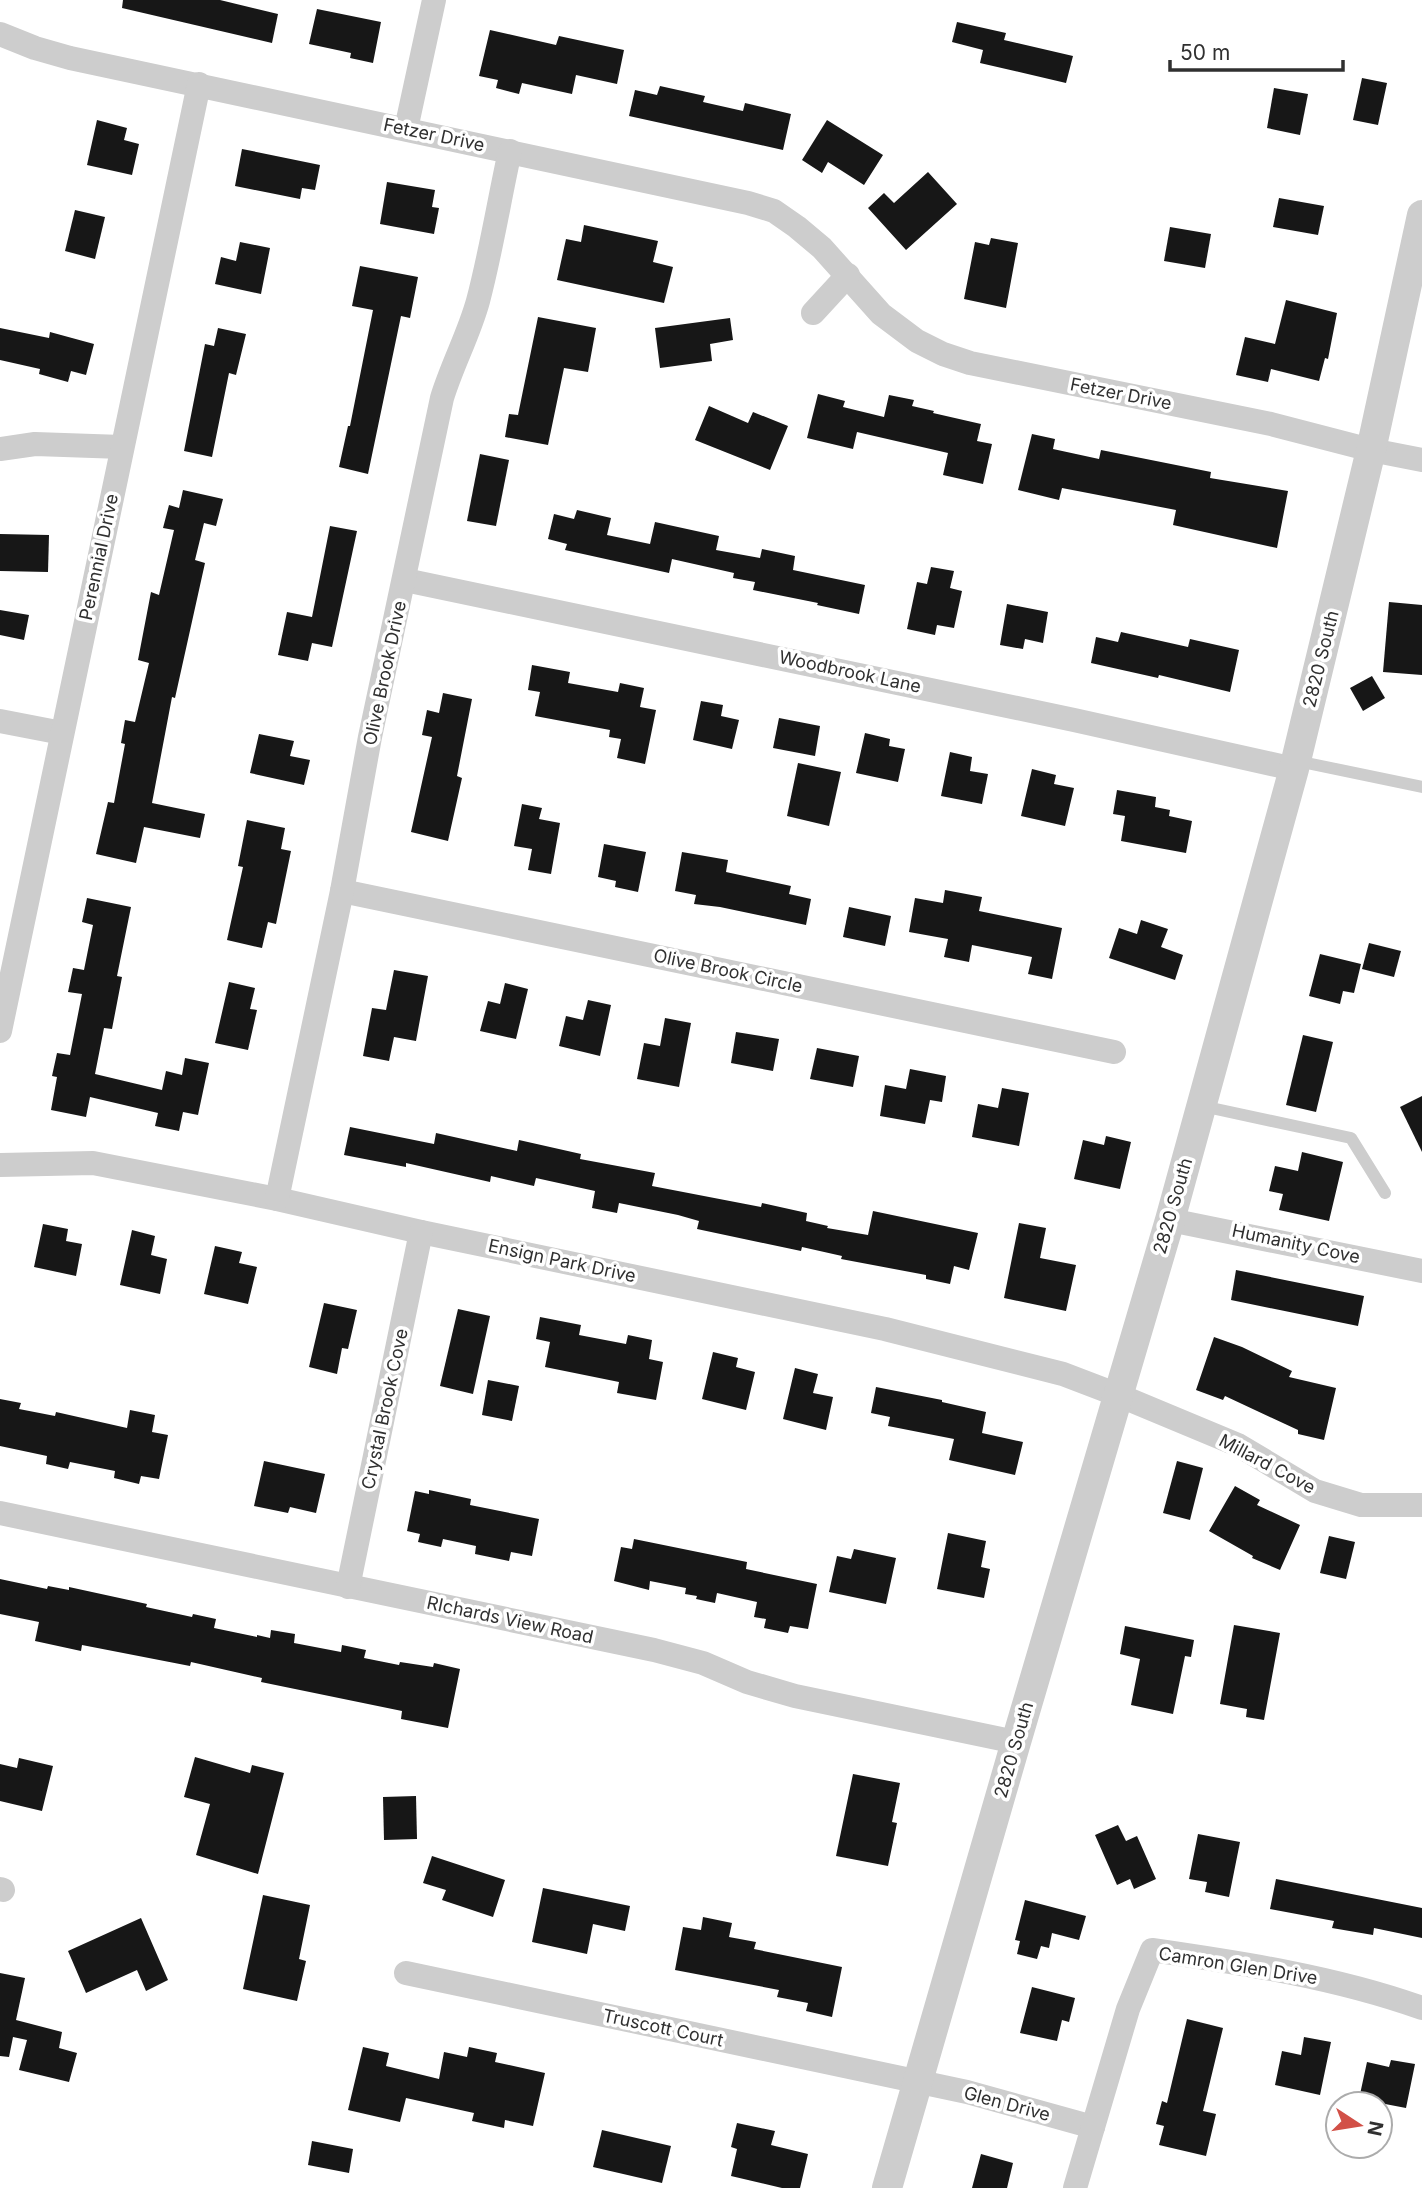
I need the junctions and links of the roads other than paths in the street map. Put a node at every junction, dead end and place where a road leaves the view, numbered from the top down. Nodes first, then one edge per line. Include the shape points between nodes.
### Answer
1 (434, 0) edge
2 (0, 33) edge
3 (199, 84) junction
4 (407, 129) junction
5 (510, 151) junction
6 (1422, 215) edge
7 (848, 275) junction
8 (813, 313) dead end
9 (122, 447) junction
10 (0, 449) edge
11 (1371, 450) junction
12 (1422, 460) edge
13 (405, 580) junction
14 (0, 721) edge
15 (62, 733) junction
16 (1295, 765) junction
17 (1422, 787) edge
18 (342, 891) junction
19 (0, 1031) edge
20 (1114, 1052) dead end
21 (1201, 1105) junction
22 (0, 1165) edge
23 (1385, 1193) dead end
24 (277, 1199) junction
25 (1170, 1220) junction
26 (421, 1232) junction
27 (1422, 1271) edge
28 (1118, 1395) junction
29 (1422, 1505) edge
30 (0, 1513) edge
31 (348, 1587) junction
32 (1016, 1742) junction
33 (406, 1973) dead end
34 (1422, 2008) edge
35 (919, 2082) junction
36 (1093, 2127) junction
37 (887, 2188) edge
38 (1075, 2188) edge

1 - 4 street
2 - 3 street, Fetzer Drive via 70,58
3 - 4 street, Fetzer Drive
3 - 9 street, Perennial Drive
4 - 5 street, Fetzer Drive
5 - 7 street, Fetzer Drive via 774,211 806,234
5 - 13 street, Olive Brook Drive via 478,300 442,398
6 - 11 street, 2820 South
7 - 8 street
7 - 11 street, Fetzer Drive via 881,314 943,354
9 - 10 street via 35,444
9 - 15 street, Perennial Drive
11 - 12 street, Fetzer Drive
11 - 16 street, 2820 South
13 - 16 street, Woodbrook Lane
13 - 18 street, Olive Brook Drive
14 - 15 street
15 - 19 street, Perennial Drive
16 - 17 lane
16 - 21 street, 2820 South
18 - 20 street, Olive Brook Circle
18 - 24 street, Olive Brook Drive
21 - 23 lane via 1351,1138
21 - 25 street, 2820 South
22 - 24 street, Ensign Park Drive via 93,1163
24 - 26 street, Ensign Park Drive
25 - 27 street, Humanity Cove
25 - 28 street, 2820 South
26 - 28 street, Ensign Park Drive via 885,1328 1063,1374
26 - 31 street, Crystal Brook Cove
28 - 29 street, Millard Cove via 1238,1445 1315,1491 1362,1505
28 - 32 street, 2820 South
30 - 31 street, RIchards View Road
31 - 32 street, RIchards View Road via 654,1650 795,1696
32 - 35 street, 2820 South
33 - 35 street, Truscott Court
34 - 36 street, Camron Glen Drive via 1335,1983 1152,1950 1128,2009
35 - 36 street, Glen Drive
35 - 37 street, 2820 South
36 - 38 street

